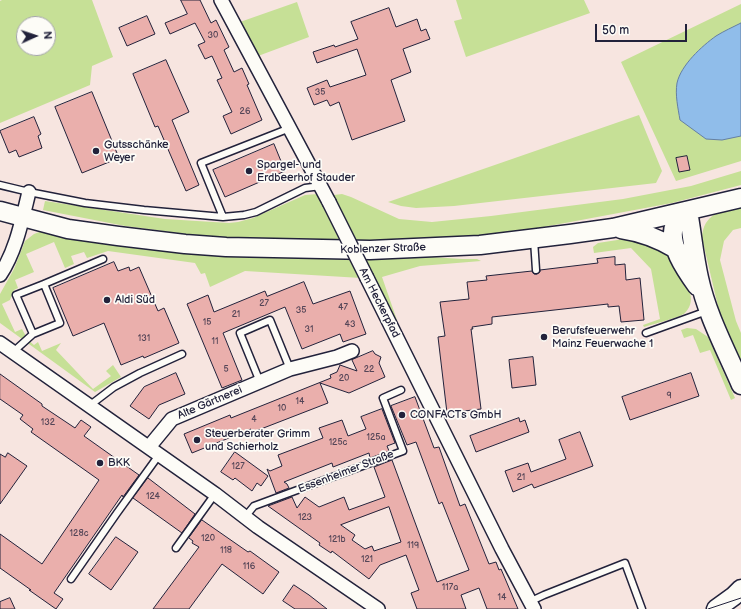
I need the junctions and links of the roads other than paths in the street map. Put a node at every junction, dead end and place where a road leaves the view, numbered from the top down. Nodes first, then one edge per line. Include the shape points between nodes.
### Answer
1 (221, 0) edge
2 (290, 128) junction
3 (0, 185) edge
4 (321, 186) junction
5 (29, 192) junction
6 (741, 198) edge
7 (688, 211) junction
8 (0, 212) edge
9 (22, 218) junction
10 (223, 218) junction
11 (613, 228) junction
12 (534, 238) junction
13 (676, 249) junction
14 (103, 260) dead end
15 (536, 270) dead end
16 (0, 275) edge
17 (44, 284) junction
18 (706, 303) junction
19 (646, 333) dead end
20 (33, 334) junction
21 (0, 342) edge
22 (352, 351) dead end
23 (13, 352) junction
24 (182, 354) dead end
25 (290, 369) junction
26 (260, 382) junction
27 (741, 385) edge
28 (401, 390) dead end
29 (89, 406) junction
30 (154, 451) junction
31 (215, 494) junction
32 (245, 517) junction
33 (176, 548) dead end
34 (71, 579) dead end
35 (741, 589) edge
36 (531, 605) edge
37 (741, 606) edge
38 (378, 609) edge
39 (642, 609) edge
40 (716, 609) edge
41 (729, 609) edge

1 - 2 street, Am Heckerpfad
2 - 4 street, Am Heckerpfad
2 - 10 lane via 201,163
3 - 5 lane
4 - 10 lane via 305,188 256,212
4 - 36 street, Am Heckerpfad, bridge
5 - 9 street
5 - 10 lane via 92,204
6 - 7 main road, Koblenzer Straße
7 - 11 main road, Koblenzer Straße
7 - 13 main road via 675,224 673,238
7 - 18 main road via 698,276
8 - 9 main road
9 - 12 main road, Koblenzer Straße via 68,229 226,247 370,250 464,246
9 - 16 street via 10,255
11 - 12 main road, Koblenzer Straße
11 - 13 main road via 655,237
12 - 15 lane
13 - 18 main road
14 - 17 lane
17 - 20 lane via 60,323
17 - 20 lane via 16,295
18 - 19 lane
18 - 27 main road
20 - 23 lane
21 - 23 street
22 - 25 street, Alte Gärtnerei via 337,358
23 - 29 street
24 - 29 lane via 114,387
25 - 26 street, Alte Gärtnerei
25 - 26 lane via 270,320 240,333
26 - 30 street, Alte Gärtnerei via 172,419
28 - 32 lane, Essenheimer Straße via 383,398 403,451 254,506
29 - 30 street
30 - 31 street
30 - 34 lane via 117,513
31 - 32 street
31 - 33 lane
32 - 38 street
35 - 40 main road
36 - 39 lane via 625,563
37 - 41 main road

